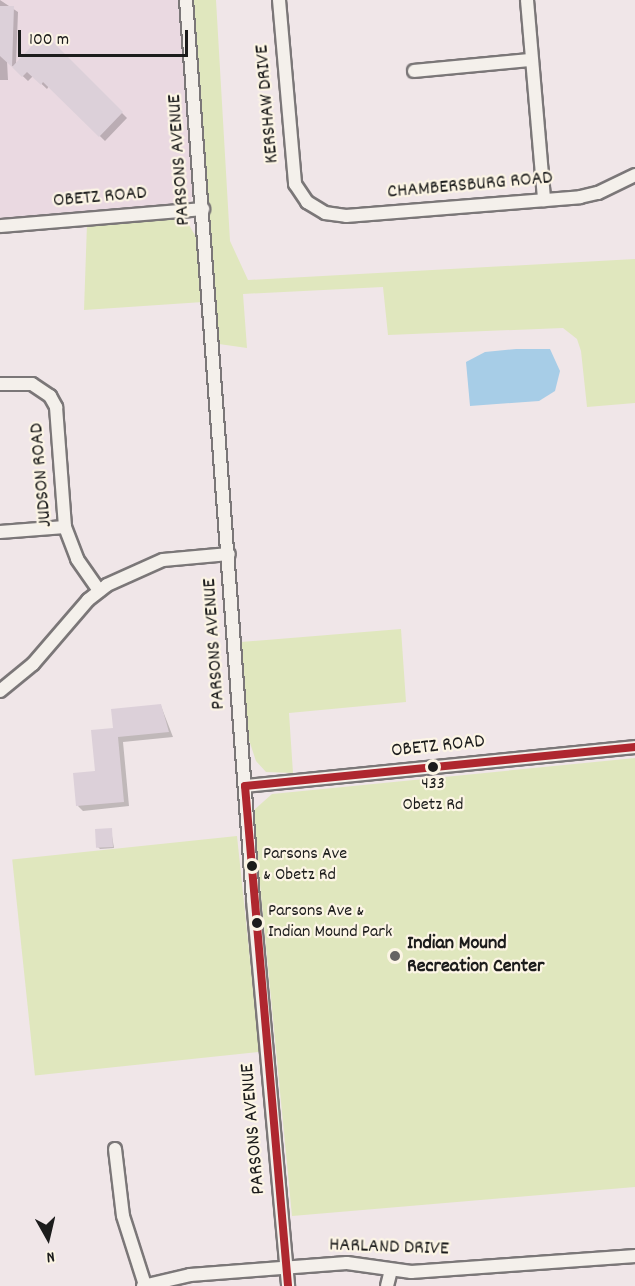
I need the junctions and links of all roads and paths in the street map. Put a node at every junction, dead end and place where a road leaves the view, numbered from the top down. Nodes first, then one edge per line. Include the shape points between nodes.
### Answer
1 (186, 0) edge
2 (279, 0) edge
3 (527, 0) edge
4 (531, 60) junction
5 (414, 71) dead end
6 (635, 175) edge
7 (544, 200) junction
8 (307, 202) joint
9 (203, 209) junction
10 (0, 226) edge
11 (0, 384) edge
12 (65, 527) junction
13 (0, 532) edge
14 (229, 554) junction
15 (99, 591) junction
16 (0, 691) edge
17 (635, 747) edge
18 (245, 786) junction
19 (114, 1149) dead end
20 (635, 1256) edge
21 (286, 1268) junction
22 (391, 1270) junction
23 (144, 1286) edge
24 (288, 1286) edge
25 (387, 1286) edge

1 - 9 street, PARSONS AVENUE
2 - 8 street, KERSHAW DRIVE via 291,164 295,184
3 - 4 street
4 - 5 street
4 - 7 street
6 - 7 street, CHAMBERSBURG ROAD via 598,193
7 - 8 street, CHAMBERSBURG ROAD via 346,216 325,213
9 - 10 street, OBETZ ROAD
9 - 14 street, PARSONS AVENUE
11 - 12 street, JUDSON ROAD via 21,383 41,388 50,396 58,419
12 - 13 street
12 - 15 street, JUDSON ROAD via 77,559
14 - 15 street via 164,560
14 - 18 street, PARSONS AVENUE
15 - 16 street via 33,664
17 - 18 street, OBETZ ROAD
18 - 21 street, PARSONS AVENUE
19 - 23 street via 123,1216
20 - 22 street, HARLAND DRIVE via 437,1271
21 - 22 street, HARLAND DRIVE via 357,1263
21 - 23 street, HARLAND DRIVE via 190,1275
21 - 24 street, PARSONS AVENUE
22 - 25 street

